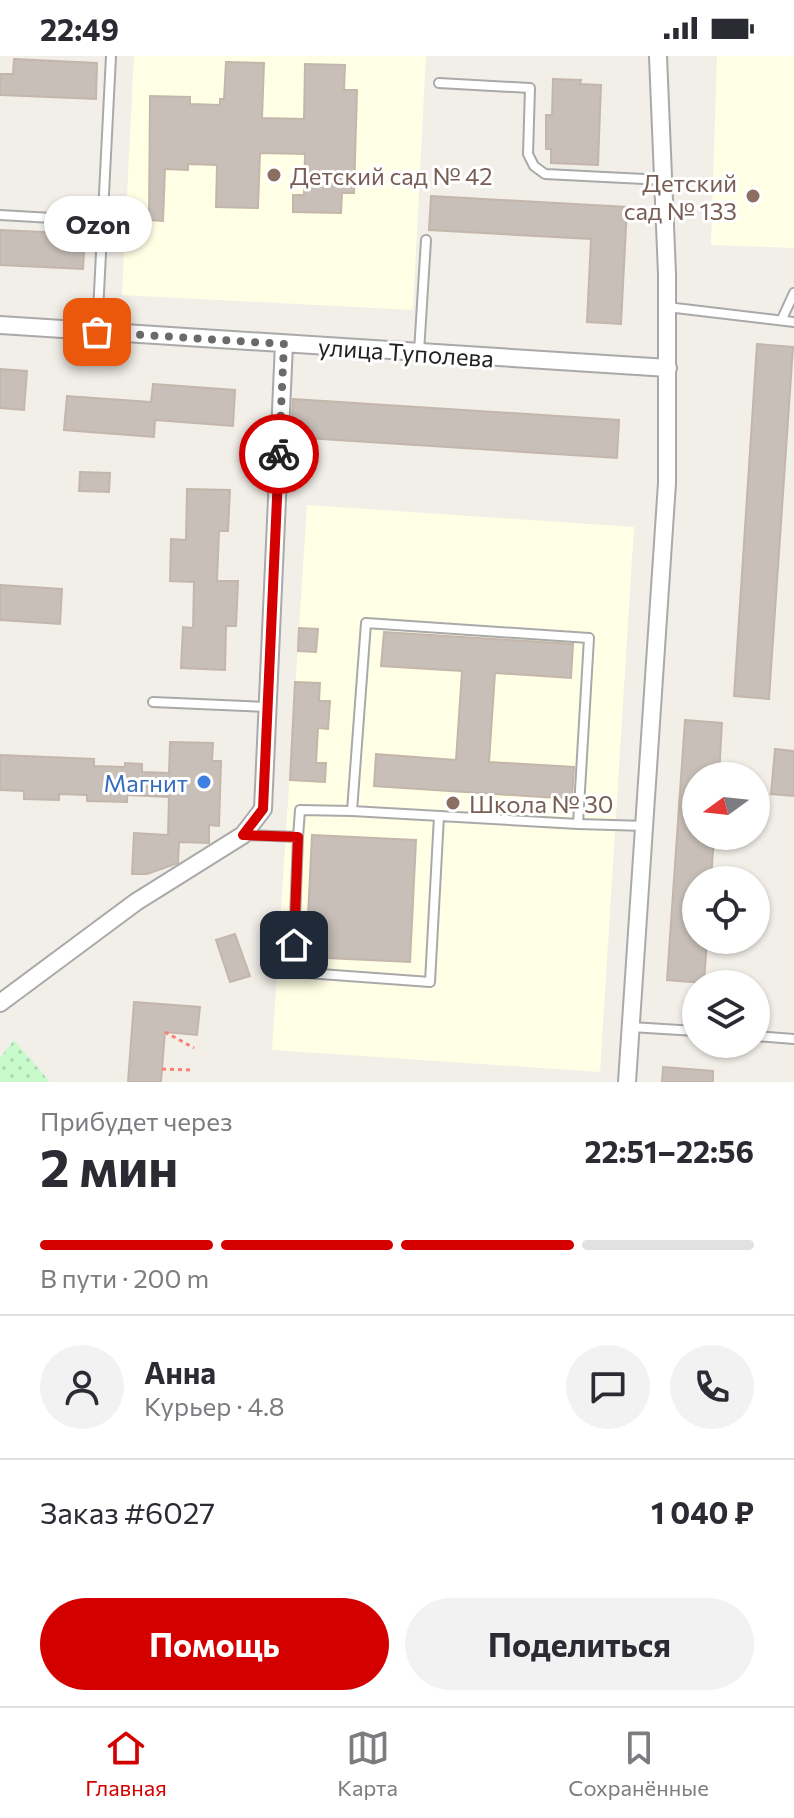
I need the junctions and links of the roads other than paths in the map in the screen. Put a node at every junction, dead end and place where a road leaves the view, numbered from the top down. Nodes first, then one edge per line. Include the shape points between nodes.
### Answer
1 (111, 56) edge
2 (658, 56) edge
3 (439, 83) dead end
4 (664, 180) junction
5 (0, 215) edge
6 (104, 221) junction
7 (426, 240) dead end
8 (794, 293) edge
9 (667, 307) junction
10 (782, 319) junction
11 (794, 322) edge
12 (0, 325) edge
13 (97, 332) junction
14 (284, 344) junction
15 (419, 353) junction
16 (668, 368) junction
17 (153, 702) dead end
18 (268, 707) junction
19 (352, 811) junction
20 (439, 816) junction
21 (578, 824) junction
22 (646, 826) junction
23 (243, 835) junction
24 (298, 837) junction
25 (0, 1003) edge
26 (631, 1027) junction
27 (682, 1030) edge
28 (770, 1037) edge
29 (794, 1039) edge
30 (627, 1082) edge

1 - 6 lane
2 - 4 street
3 - 4 lane via 530,88 528,154 545,174
4 - 9 street
5 - 6 lane
6 - 13 lane
7 - 15 lane
8 - 10 lane
9 - 10 lane
9 - 16 street
10 - 11 lane
12 - 13 street, улица Туполева
13 - 14 street, улица Туполева
14 - 15 street, улица Туполева
14 - 18 street
15 - 16 street, улица Туполева
16 - 22 street via 667,483
17 - 18 lane
18 - 23 street via 263,809
19 - 20 lane
19 - 21 lane via 366,623 589,638
19 - 24 lane via 300,810
20 - 21 lane
20 - 24 lane via 430,982 293,972
21 - 22 lane
22 - 26 street
23 - 24 lane
23 - 25 street via 136,902
26 - 27 lane
26 - 30 street
28 - 29 lane

